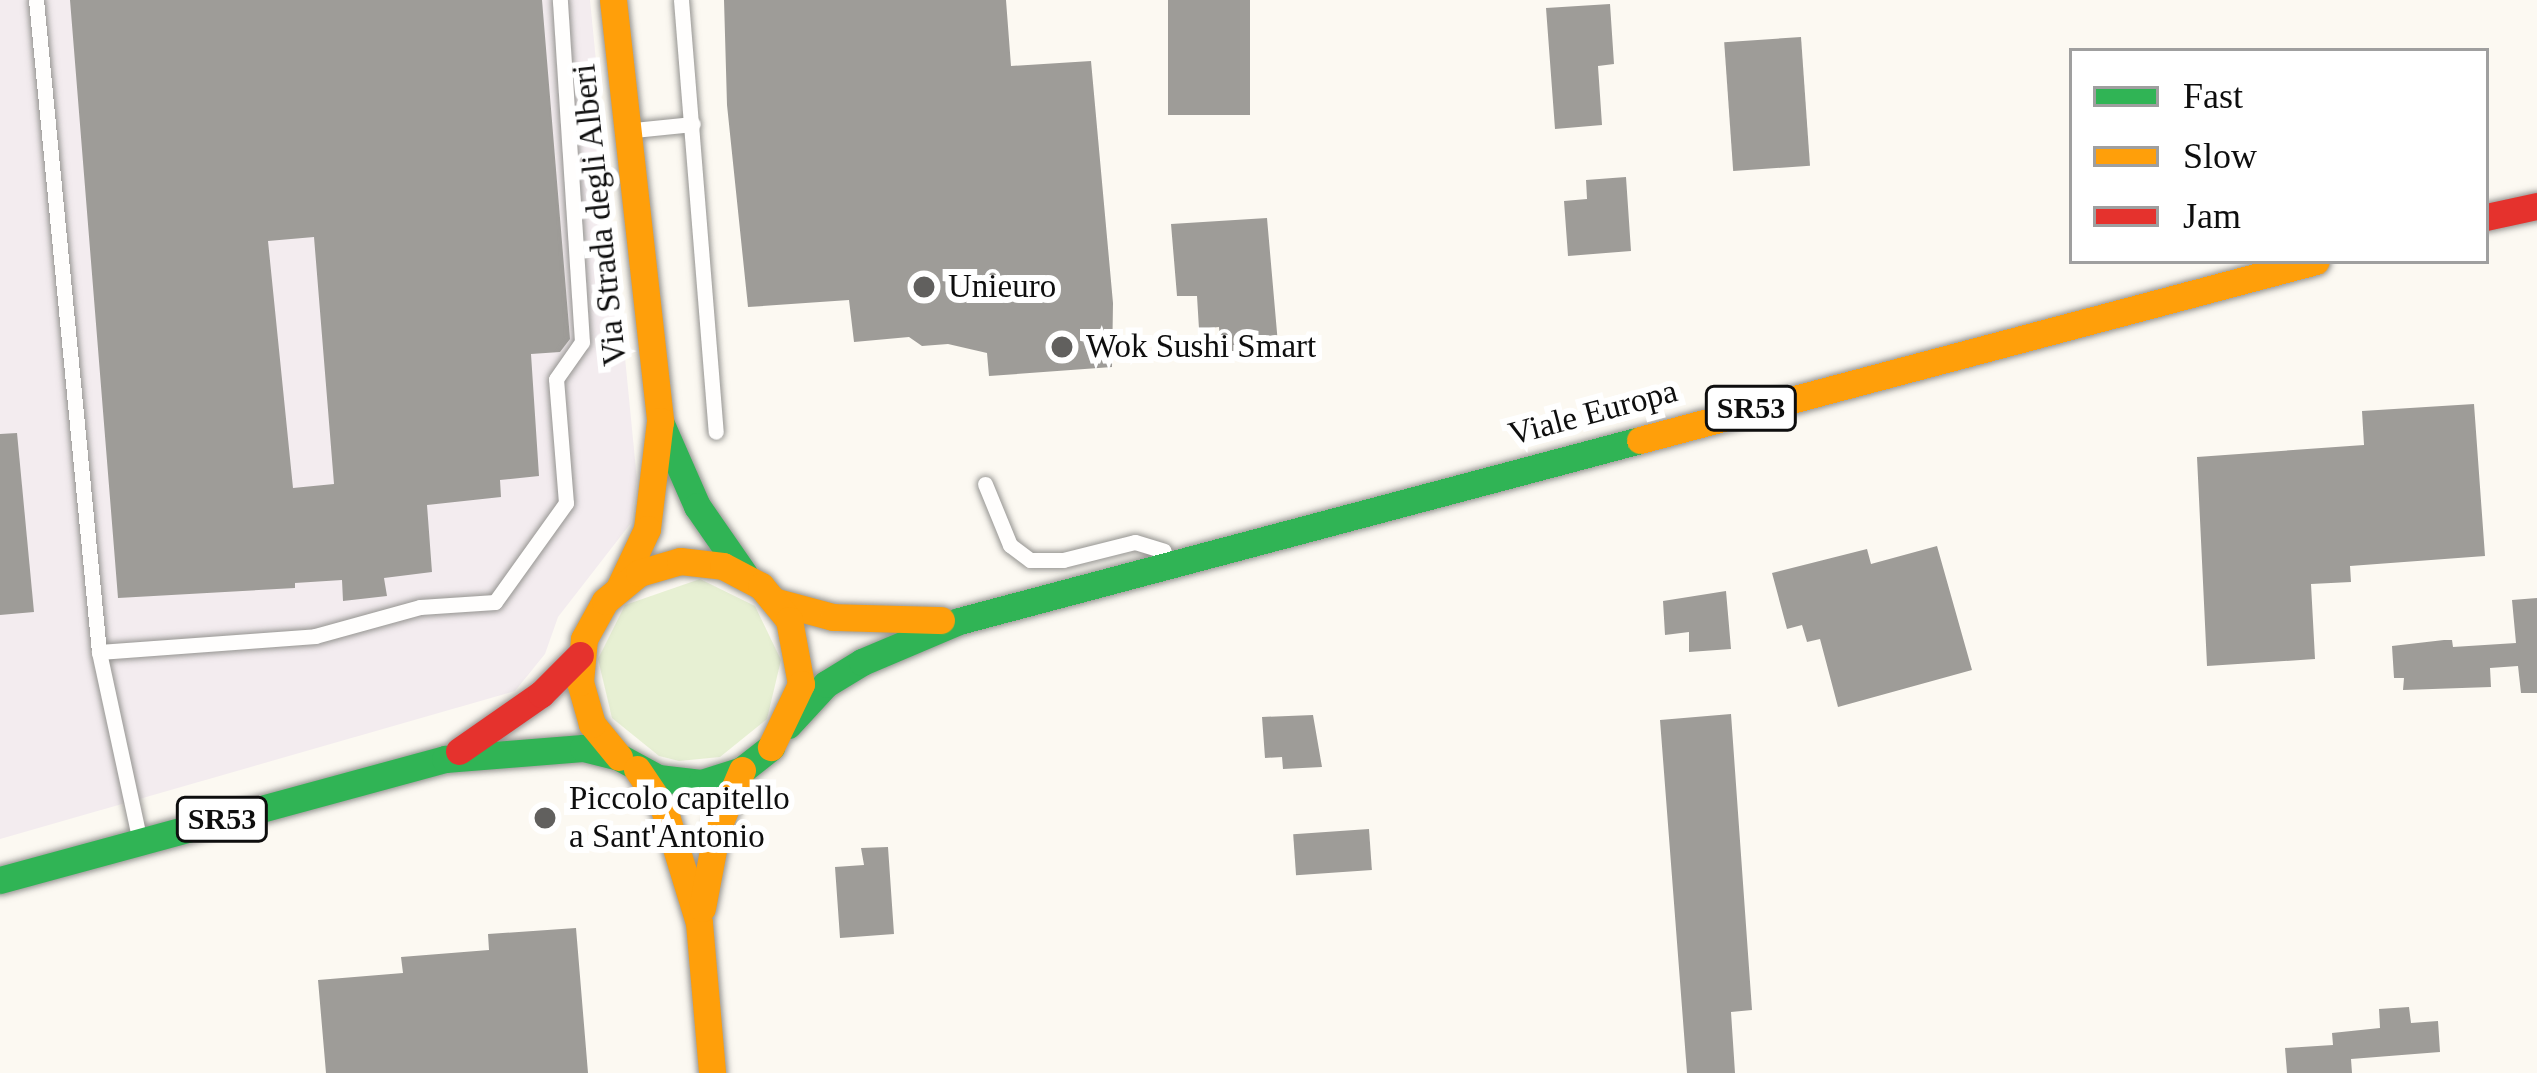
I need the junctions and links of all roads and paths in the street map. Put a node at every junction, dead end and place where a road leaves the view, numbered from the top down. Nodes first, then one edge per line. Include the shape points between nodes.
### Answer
1 (36, 0) edge
2 (560, 0) edge
3 (613, 0) edge
4 (681, 0) edge
5 (693, 124) junction
6 (625, 131) junction
7 (2537, 206) edge
8 (2489, 216) edge
9 (2305, 264) edge
10 (660, 421) junction
11 (716, 432) dead end
12 (1187, 558) junction
13 (743, 574) junction
14 (620, 586) junction
15 (1057, 595) junction
16 (777, 602) junction
17 (959, 621) junction
18 (98, 652) junction
19 (580, 655) junction
20 (788, 725) junction
21 (445, 759) junction
22 (628, 763) junction
23 (742, 770) junction
24 (140, 842) junction
25 (0, 880) edge
26 (699, 923) junction
27 (712, 1073) edge

1 - 18 lane
2 - 18 lane via 582,342 556,380 566,503 495,602 420,607 314,636
3 - 6 main road, Via Strada degli Alberi
4 - 5 lane
5 - 6 lane
5 - 11 lane
6 - 10 main road, Via Strada degli Alberi
7 - 8 main road
9 - 12 main road, Viale Europa / SR53
10 - 13 main road, Via Strada degli Alberi via 697,506
10 - 14 main road, Via Strada degli Alberi via 647,529
12 - 15 main road, Viale Europa / SR53
12 - 15 lane via 1135,542 1030,560 1010,545 985,484 980,509 993,530
13 - 14 main road, Viale Europa via 680,561
13 - 16 main road, Viale Europa
14 - 19 main road via 592,619
15 - 17 main road, Viale Europa / SR53
16 - 17 main road, Viale Europa / SR53 via 832,617
16 - 20 main road, Viale Europa via 801,662
17 - 20 main road, Viale Europa / SR53 via 862,662 826,684
18 - 24 lane
19 - 21 main road, SR53 via 501,725
19 - 22 main road via 592,724
20 - 23 main road, Viale Europa
21 - 22 main road, SR53 via 583,748
21 - 24 main road, SR53
22 - 23 main road via 701,782
22 - 26 main road via 664,809
23 - 26 main road via 717,829
24 - 25 main road, SR53
26 - 27 main road

